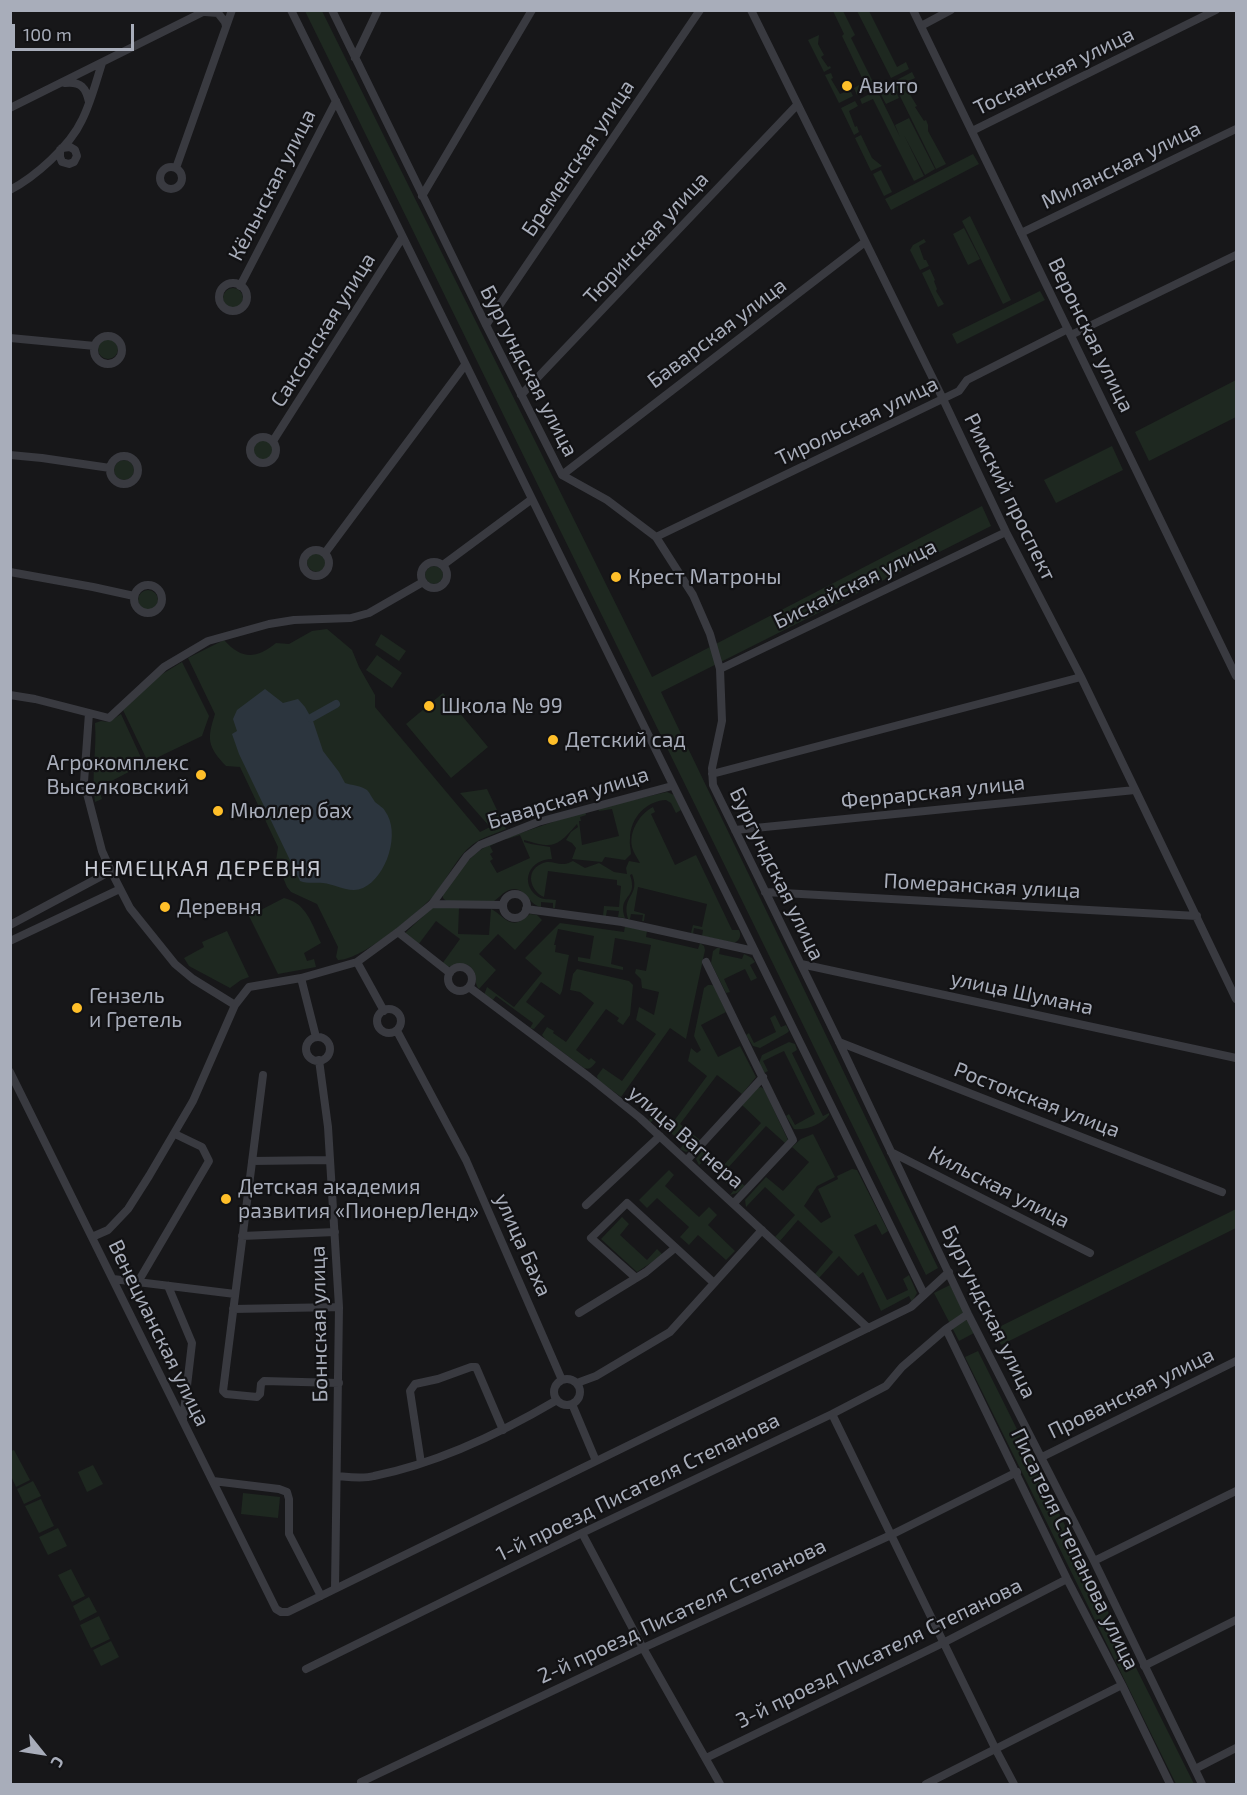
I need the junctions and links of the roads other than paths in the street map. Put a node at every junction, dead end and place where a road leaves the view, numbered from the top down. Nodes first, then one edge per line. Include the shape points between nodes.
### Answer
1 (232, 10) edge
2 (291, 10) edge
3 (332, 10) edge
4 (378, 10) edge
5 (532, 10) edge
6 (700, 10) edge
7 (752, 10) edge
8 (913, 10) edge
9 (951, 10) edge
10 (1216, 10) edge
11 (206, 11) edge
12 (921, 26) junction
13 (226, 28) junction
14 (355, 58) junction
15 (102, 63) junction
16 (61, 83) junction
17 (336, 101) junction
18 (89, 102) junction
19 (797, 105) junction
20 (10, 108) edge
21 (1236, 129) edge
22 (972, 131) junction
23 (176, 168) dead end
24 (10, 190) edge
25 (422, 196) junction
26 (1021, 233) junction
27 (402, 238) junction
28 (865, 242) junction
29 (1236, 255) edge
30 (240, 286) dead end
31 (486, 326) junction
32 (1070, 332) junction
33 (10, 338) edge
34 (95, 346) dead end
35 (465, 365) junction
36 (521, 395) junction
37 (943, 399) junction
38 (273, 441) dead end
39 (10, 455) edge
40 (110, 468) dead end
41 (562, 475) junction
42 (532, 499) junction
43 (1006, 532) junction
44 (656, 537) junction
45 (325, 553) dead end
46 (443, 566) junction
47 (10, 572) edge
48 (423, 582) junction
49 (134, 596) dead end
50 (720, 669) junction
51 (1236, 676) edge
52 (1081, 677) junction
53 (10, 694) edge
54 (89, 713) junction
55 (712, 774) junction
56 (672, 786) junction
57 (1135, 790) junction
58 (735, 830) junction
59 (111, 871) junction
60 (120, 889) junction
61 (765, 892) junction
62 (432, 904) junction
63 (503, 905) junction
64 (526, 909) junction
65 (1197, 916) junction
66 (10, 925) edge
67 (398, 932) junction
68 (10, 941) edge
69 (754, 951) junction
70 (357, 962) junction
71 (706, 962) dead end
72 (801, 964) junction
73 (450, 973) junction
74 (301, 978) junction
75 (469, 987) junction
76 (1236, 999) edge
77 (235, 1005) junction
78 (384, 1011) junction
79 (397, 1031) junction
80 (316, 1037) junction
81 (839, 1042) junction
82 (1236, 1058) edge
83 (319, 1060) junction
84 (10, 1072) edge
85 (263, 1076) dead end
86 (763, 1077) junction
87 (175, 1134) junction
88 (660, 1136) junction
89 (891, 1152) junction
90 (329, 1160) junction
91 (687, 1160) junction
92 (252, 1161) junction
93 (1222, 1192) dead end
94 (734, 1203) junction
95 (586, 1205) dead end
96 (762, 1230) junction
97 (335, 1232) junction
98 (243, 1236) junction
99 (92, 1237) junction
100 (675, 1248) junction
101 (1090, 1253) dead end
102 (949, 1272) junction
103 (636, 1278) junction
104 (113, 1280) junction
105 (138, 1282) junction
106 (714, 1283) junction
107 (168, 1286) junction
108 (235, 1294) junction
109 (924, 1294) junction
110 (339, 1307) junction
111 (233, 1310) junction
112 (579, 1312) dead end
113 (968, 1314) junction
114 (867, 1328) junction
115 (946, 1329) junction
116 (1236, 1361) edge
117 (562, 1380) junction
118 (339, 1383) junction
119 (577, 1383) junction
120 (558, 1400) junction
121 (572, 1404) junction
122 (832, 1414) junction
123 (183, 1420) junction
124 (503, 1430) junction
125 (1042, 1457) junction
126 (596, 1461) junction
127 (421, 1463) junction
128 (1017, 1472) junction
129 (338, 1476) junction
130 (213, 1481) junction
131 (1236, 1491) edge
132 (582, 1533) junction
133 (891, 1535) junction
134 (1094, 1561) junction
135 (1067, 1579) junction
136 (335, 1588) junction
137 (321, 1596) junction
138 (1236, 1620) edge
139 (943, 1643) junction
140 (643, 1647) junction
141 (1144, 1666) junction
142 (306, 1669) dead end
143 (1122, 1685) junction
144 (1236, 1748) edge
145 (996, 1750) junction
146 (706, 1758) junction
147 (1195, 1769) junction
148 (362, 1782) dead end
149 (720, 1785) edge
150 (926, 1785) edge
151 (1014, 1785) edge
152 (1170, 1785) edge
153 (1202, 1785) edge

1 - 13 street
2 - 17 street
3 - 14 street, Бургундская улица
4 - 14 street
5 - 25 street
6 - 31 street, Бременская улица
7 - 19 street, Римский проспект
8 - 12 street, Веронская улица
9 - 12 street
10 - 22 street, Тосканская улица
11 - 13 street via 218,13
11 - 15 street
12 - 22 street, Веронская улица
13 - 23 street
14 - 25 street, Бургундская улица
15 - 16 street
15 - 18 street
16 - 18 street via 82,85
16 - 20 street
17 - 27 street
17 - 30 street, Кёльнская улица
18 - 24 street via 81,122 61,149 41,169
19 - 28 street, Римский проспект
19 - 36 street, Тюринская улица
21 - 26 street, Миланская улица
22 - 26 street, Веронская улица
25 - 31 street, Бургундская улица
26 - 32 street, Веронская улица
27 - 35 street
27 - 38 street, Саксонская улица
28 - 37 street, Римский проспект
28 - 41 street, Баварская улица
29 - 32 street, Тирольская улица
31 - 36 street, Бургундская улица
32 - 37 street, Тирольская улица via 967,380 962,389
32 - 51 street, Веронская улица
33 - 34 street
35 - 42 street
35 - 45 street
36 - 41 street, Бургундская улица
37 - 43 street, Римский проспект
37 - 44 street, Тирольская улица
39 - 40 street
41 - 44 street, Бургундская улица via 607,500
42 - 46 street
42 - 56 street
43 - 50 street, Бискайская улица
43 - 52 street, Римский проспект
44 - 50 street, Бургундская улица via 693,595
46 - 48 street via 431,562 424,566
46 - 48 street via 447,575 442,585 431,588
47 - 49 street
48 - 54 street via 369,613 351,618 269,624 208,641 164,667 110,718
50 - 55 street, Бургундская улица via 722,721
52 - 55 street
52 - 57 street, Римский проспект
53 - 54 street
54 - 59 street via 84,782
55 - 58 street, Бургундская улица via 713,785
56 - 62 street, Баварская улица via 538,822 480,844
56 - 69 street
57 - 58 street, Феррарская улица
57 - 65 street, Римский проспект
58 - 61 street, Бургундская улица
59 - 60 street
59 - 66 street
60 - 68 street
60 - 77 street via 130,908 176,964
61 - 65 street, Померанская улица
61 - 72 street, Бургундская улица
62 - 63 street
62 - 67 street, Баварская улица
63 - 64 street via 505,913 515,918
63 - 64 street via 506,898 517,894 526,901
64 - 69 street via 622,922
65 - 76 street, Римский проспект
67 - 70 street, Баварская улица
67 - 73 street
69 - 109 street
70 - 74 street, Баварская улица
70 - 78 street
71 - 86 street
72 - 81 street, Бургундская улица
72 - 82 street, улица Шумана
73 - 75 street via 448,982 453,989
73 - 75 street via 458,967 466,969 472,978
74 - 77 street, Баварская улица via 249,987
74 - 80 street
75 - 88 street, улица Вагнера
77 - 87 street
78 - 79 street via 398,1013 401,1024
78 - 79 street via 377,1020 379,1028 389,1033
79 - 117 street, улица Баха via 466,1160
80 - 83 street via 308,1042 306,1052 310,1058
80 - 83 street via 326,1040 329,1047 327,1056
81 - 89 street, Бургундская улица
81 - 93 street, Ростокская улица
83 - 90 street, Боннская улица
84 - 99 street, Венецианская улица
85 - 92 street
86 - 91 street
86 - 94 street via 793,1140
87 - 99 street via 128,1209 108,1230
87 - 105 street via 202,1147 209,1161
88 - 91 street, улица Вагнера
88 - 95 street
89 - 101 street, Кильская улица
89 - 102 street, Бургундская улица
90 - 92 street
90 - 97 street, Боннская улица
91 - 94 street, улица Вагнера
92 - 98 street
94 - 96 street, улица Вагнера
96 - 106 street
96 - 114 street, улица Вагнера
97 - 98 street
97 - 110 street, Боннская улица
98 - 108 street
99 - 104 street, Венецианская улица
100 - 103 street
100 - 103 street via 627,1203 591,1238
100 - 106 street
102 - 109 street
102 - 113 street, Бургундская улица
103 - 112 street
104 - 105 street
104 - 123 street, Венецианская улица
105 - 107 street
106 - 119 street via 670,1332
107 - 108 street
107 - 123 street via 192,1343
108 - 111 street
109 - 114 street via 911,1307
110 - 111 street
110 - 118 street, Боннская улица
111 - 118 street via 223,1387 226,1394 257,1397 264,1381
113 - 115 street, 1-й проезд Писателя Степанова
113 - 125 street, Бургундская улица
114 - 126 street
115 - 122 street, 1-й проезд Писателя Степанова via 902,1366 886,1386
115 - 128 street, Писателя Степанова улица
116 - 125 street, Прованская улица
117 - 119 street
117 - 120 street via 554,1393
118 - 129 street, Боннская улица
119 - 121 street via 580,1395
120 - 121 street via 564,1405
120 - 124 street
121 - 126 street
122 - 132 street, 1-й проезд Писателя Степанова
122 - 133 street
123 - 130 street, Венецианская улица
124 - 127 street via 444,1457
124 - 127 street via 476,1367 415,1384 410,1391
125 - 134 street, Бургундская улица
126 - 136 street
127 - 129 street via 372,1477
128 - 133 street, 2-й проезд Писателя Степанова
128 - 135 street, Писателя Степанова улица
129 - 136 street, Боннская улица
130 - 137 street via 287,1492 289,1534
130 - 137 street, Венецианская улица via 276,1609 288,1612
131 - 134 street
132 - 140 street
132 - 142 street, 1-й проезд Писателя Степанова
133 - 139 street
133 - 140 street, 2-й проезд Писателя Степанова
134 - 141 street, Бургундская улица
135 - 139 street, 3-й проезд Писателя Степанова
135 - 143 street, Писателя Степанова улица
136 - 137 street
138 - 141 street
139 - 145 street
139 - 146 street, 3-й проезд Писателя Степанова
140 - 146 street
140 - 148 street, 2-й проезд Писателя Степанова
141 - 147 street, Бургундская улица
143 - 145 street
143 - 152 street, Писателя Степанова улица
144 - 147 street
145 - 150 street
145 - 151 street
146 - 149 street
147 - 153 street, Бургундская улица

